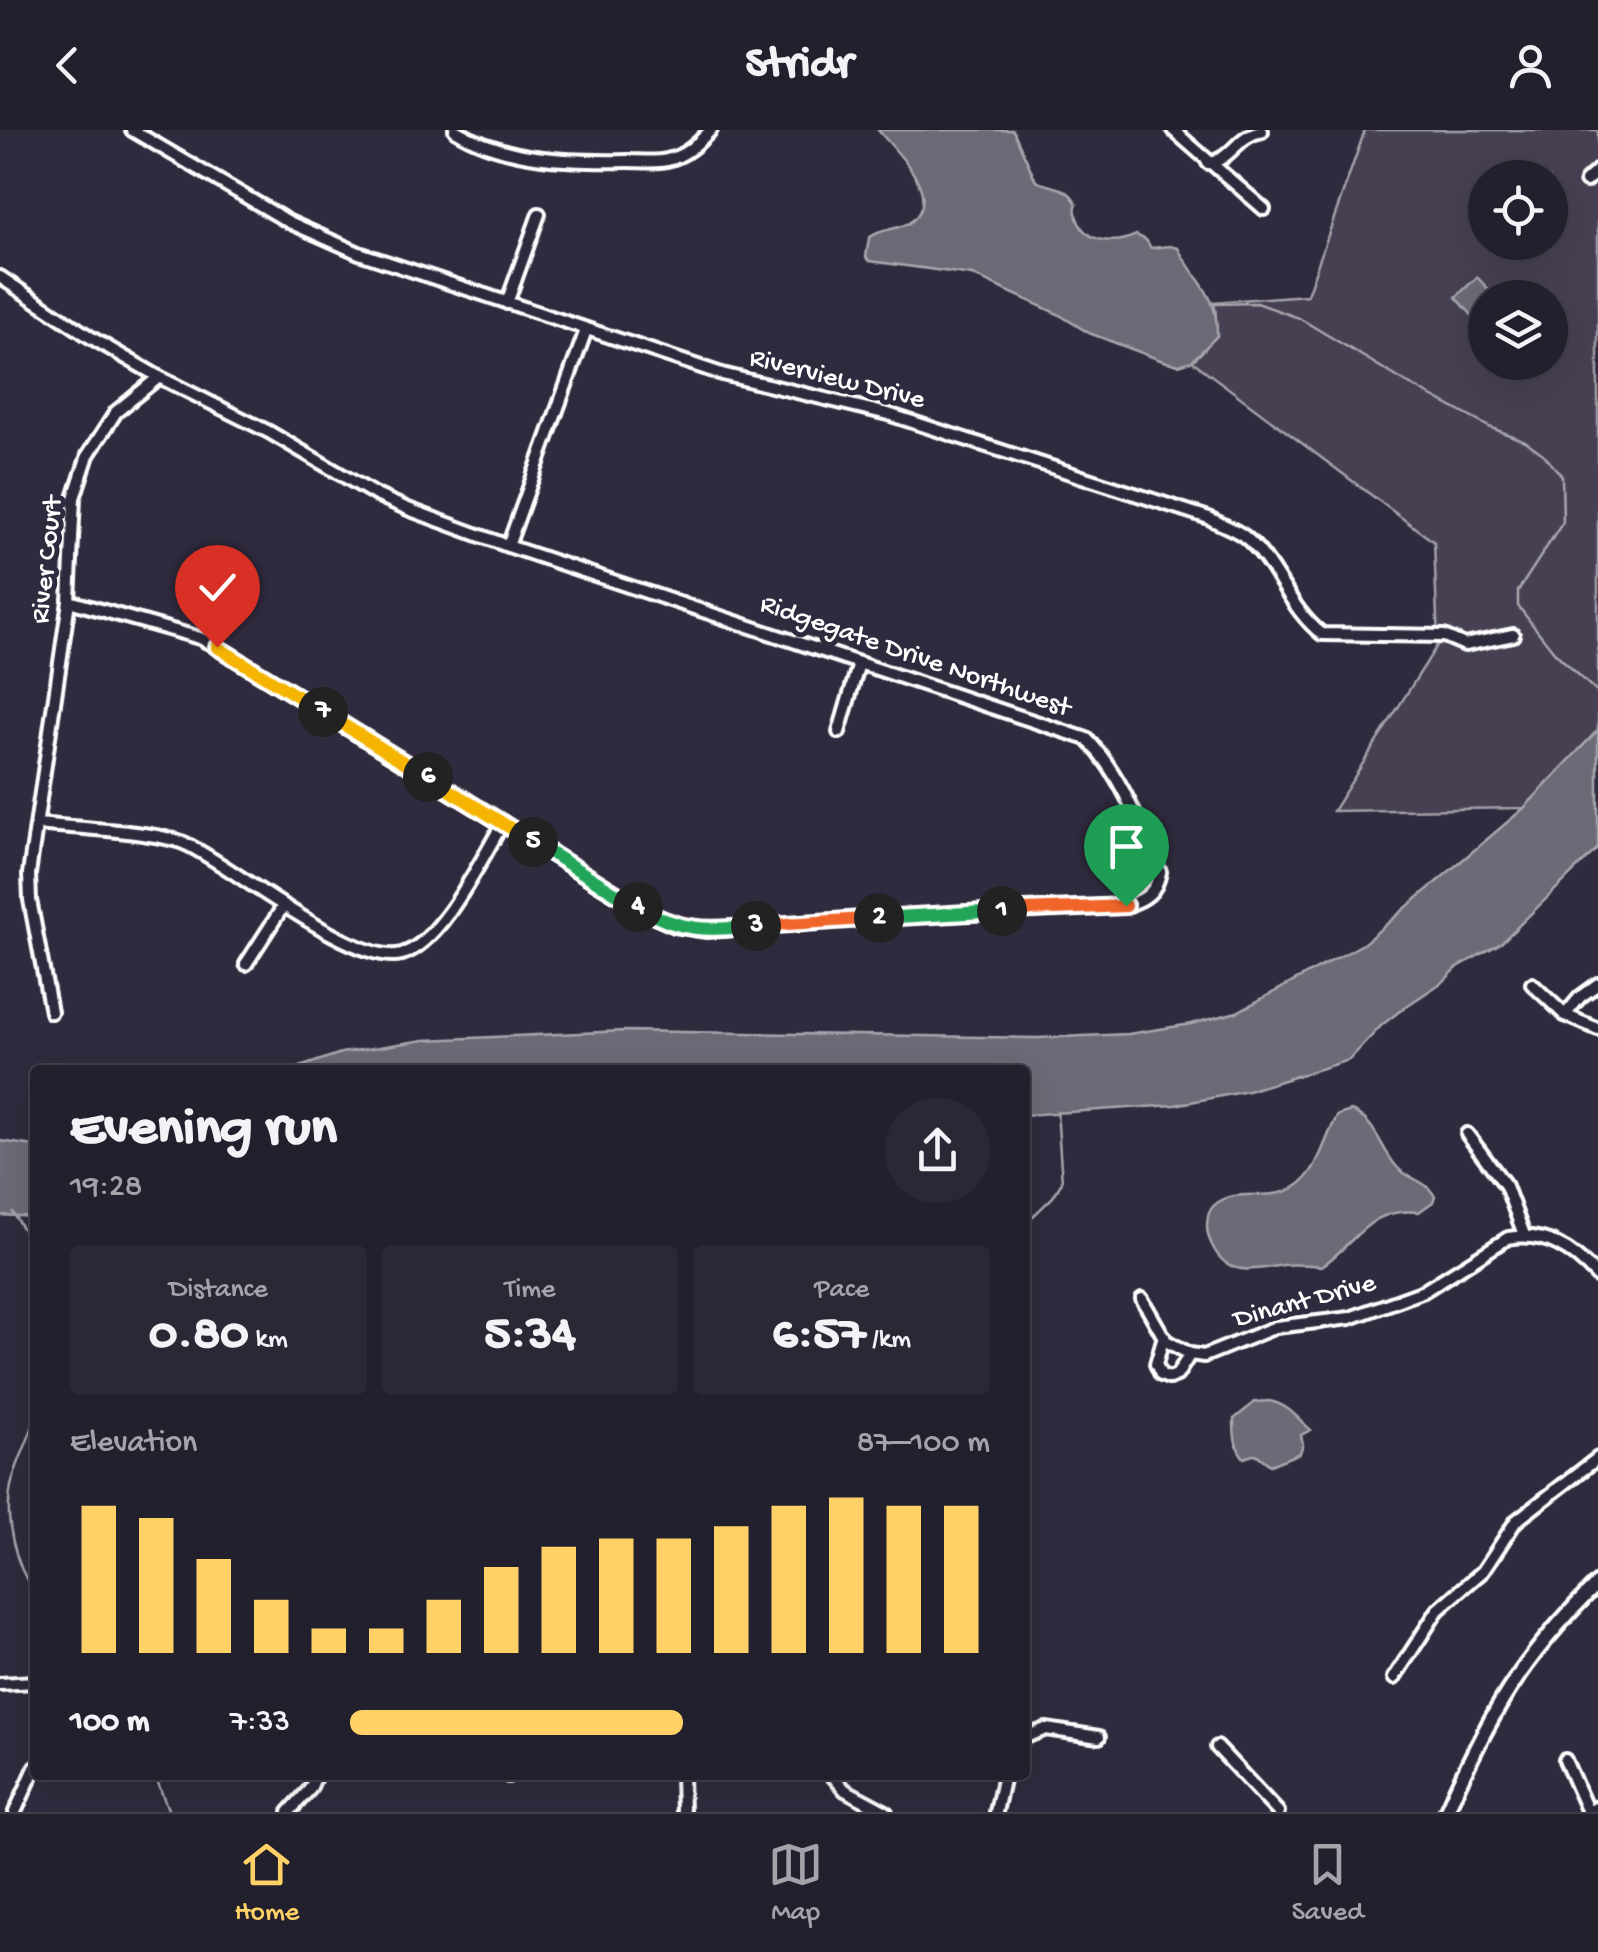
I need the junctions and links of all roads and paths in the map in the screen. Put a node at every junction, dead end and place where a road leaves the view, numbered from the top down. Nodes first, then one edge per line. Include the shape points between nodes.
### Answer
1 (132, 130) edge
2 (455, 130) edge
3 (711, 130) edge
4 (1173, 130) edge
5 (1262, 131) edge
6 (1208, 163) junction
7 (1598, 170) edge
8 (1586, 181) dead end
9 (1264, 209) dead end
10 (539, 214) dead end
11 (0, 276) edge
12 (507, 303) junction
13 (586, 330) junction
14 (159, 377) junction
15 (508, 546) junction
16 (68, 601) junction
17 (1513, 635) dead end
18 (859, 663) junction
19 (839, 732) dead end
20 (503, 823) junction
21 (37, 824) junction
22 (284, 905) junction
23 (246, 964) dead end
24 (1532, 984) dead end
25 (1598, 984) edge
26 (50, 1012) dead end
27 (1565, 1015) junction
28 (1598, 1029) edge
29 (1467, 1134) dead end
30 (1524, 1235) junction
31 (1598, 1277) edge
32 (1142, 1300) dead end
33 (1164, 1336) junction
34 (1190, 1354) junction
35 (1598, 1458) edge
36 (1598, 1583) edge
37 (1394, 1678) dead end
38 (30, 1682) edge
39 (0, 1684) edge
40 (1030, 1735) edge
41 (1099, 1737) dead end
42 (1217, 1747) dead end
43 (1565, 1760) dead end
44 (30, 1779) edge
45 (314, 1780) edge
46 (682, 1780) edge
47 (838, 1780) edge
48 (845, 1780) edge
49 (1003, 1780) edge
50 (851, 1792) junction
51 (1598, 1807) edge
52 (15, 1812) edge
53 (290, 1812) edge
54 (683, 1812) edge
55 (886, 1812) edge
56 (996, 1812) edge
57 (1278, 1812) edge
58 (1446, 1812) edge
59 (1588, 1812) edge

1 - 12 street, Riverview Drive via 331,243
2 - 3 street via 508,153 597,162 666,161 688,152
4 - 6 street
5 - 6 street
6 - 9 street
7 - 8 street
10 - 12 street
11 - 14 street, Ridgegate Drive Northwest
12 - 13 street, Riverview Drive
13 - 15 street
13 - 17 street, Riverview Drive via 722,374 888,414 1209,518 1244,536 1322,634 1444,636 1465,645
14 - 15 street, Ridgegate Drive Northwest via 376,495
14 - 16 street, River Court via 116,412 88,455 74,498
15 - 18 street, Ridgegate Drive Northwest
16 - 20 street, Ridgegate Drive Northwest via 200,638
16 - 21 street, River Court
18 - 19 street
18 - 20 street, Ridgegate Drive Northwest via 1087,739 1120,781 1160,872 1146,898 1126,906 708,931 653,916
20 - 22 street via 425,942 404,953 384,957 352,946
21 - 22 street via 184,843
21 - 26 street, River Court via 30,900
22 - 23 street
24 - 27 street
25 - 27 street
27 - 28 street
29 - 30 street via 1506,1186
30 - 31 street via 1569,1248
30 - 34 street, Dinant Drive via 1508,1238 1412,1296 1350,1318 1276,1327 1204,1356
32 - 33 street
33 - 34 street
33 - 34 street, Dinant Drive via 1156,1364 1161,1375 1177,1375
35 - 37 street via 1516,1522 1482,1572 1438,1610
36 - 58 main road via 1516,1675
38 - 39 street
40 - 41 street via 1046,1729
42 - 57 street
43 - 59 street
44 - 52 street
45 - 53 street
46 - 54 street
47 - 50 street
48 - 50 street
49 - 56 street
50 - 55 street
51 - 59 street

